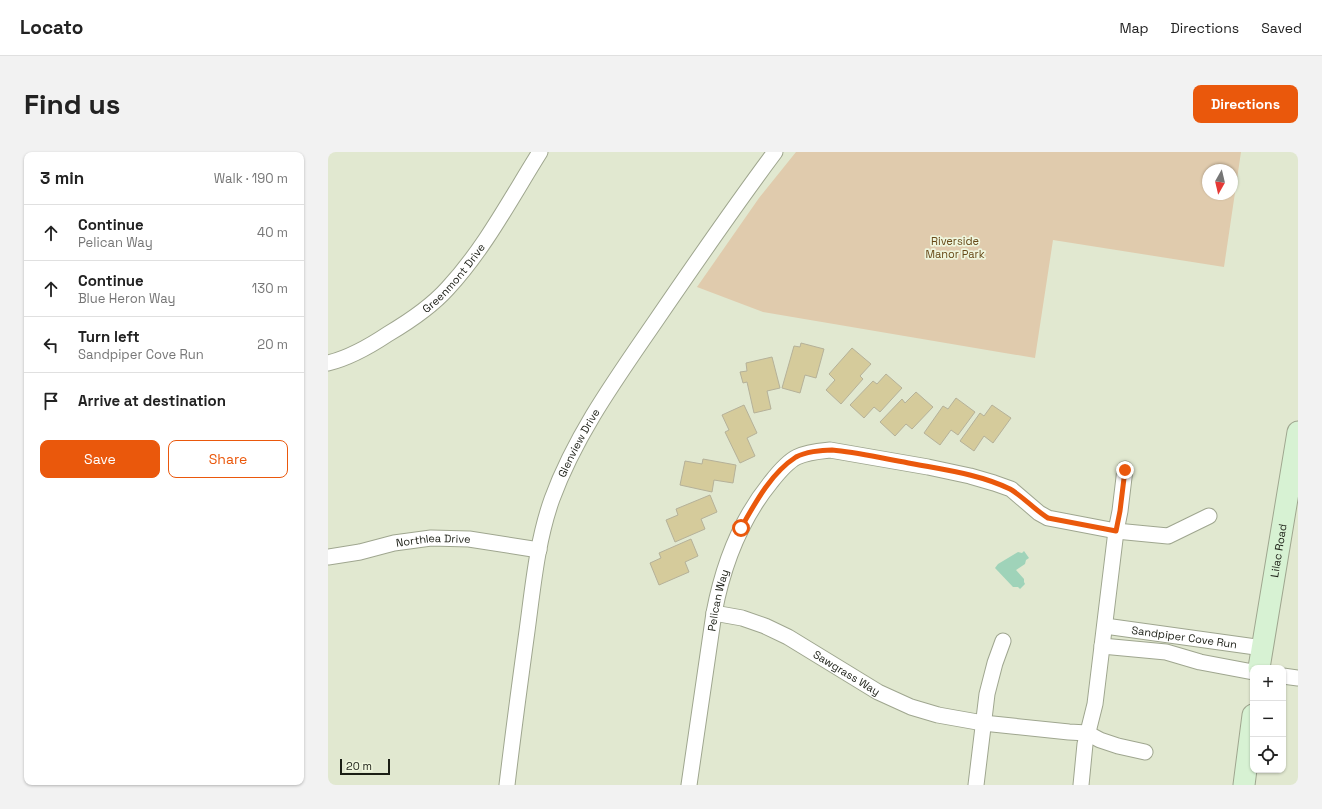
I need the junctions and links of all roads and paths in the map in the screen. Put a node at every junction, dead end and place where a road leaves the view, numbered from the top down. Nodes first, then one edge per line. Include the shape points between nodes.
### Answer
1 (540, 152) edge
2 (775, 152) edge
3 (328, 363) edge
4 (1298, 432) edge
5 (1125, 470) dead end
6 (1209, 516) dead end
7 (1116, 531) junction
8 (539, 550) junction
9 (328, 557) edge
10 (714, 612) junction
11 (1105, 626) junction
12 (1003, 641) dead end
13 (1102, 646) junction
14 (1263, 648) junction
15 (1260, 665) edge
16 (1250, 671) edge
17 (1286, 676) edge
18 (1298, 678) edge
19 (983, 722) junction
20 (1087, 733) junction
21 (1250, 737) edge
22 (1145, 752) dead end
23 (507, 785) edge
24 (689, 785) edge
25 (976, 785) edge
26 (1081, 785) edge
27 (1244, 785) edge

1 - 3 street, Greenmont Drive via 476,254 448,288 409,321 374,344
2 - 8 street, Glenview Drive via 721,225 582,433 550,507
4 - 14 street, Lilac Road
5 - 7 street
6 - 7 street, Pelican Way via 1168,536
7 - 10 street, Pelican Way via 1048,518 1011,489 970,476 853,453 830,450 815,452 797,457 780,471 757,498 728,559 718,589
7 - 11 street
8 - 9 street, Northlea Drive via 469,539 431,538
8 - 23 street, Glenview Drive
10 - 19 street, Sawgrass Way via 742,618 788,637 878,692 910,707 938,715
10 - 24 street, Pelican Way
11 - 13 street
11 - 14 street, Sandpiper Cove Run
12 - 19 street via 987,694
13 - 16 street, Sandpiper Cove Run via 1166,652 1200,662
13 - 20 street via 1095,704
14 - 15 street, Lilac Road
17 - 18 street
19 - 20 street, Sawgrass Way
19 - 25 street
20 - 22 street, Sawgrass Way via 1118,746
20 - 26 street
21 - 27 street

